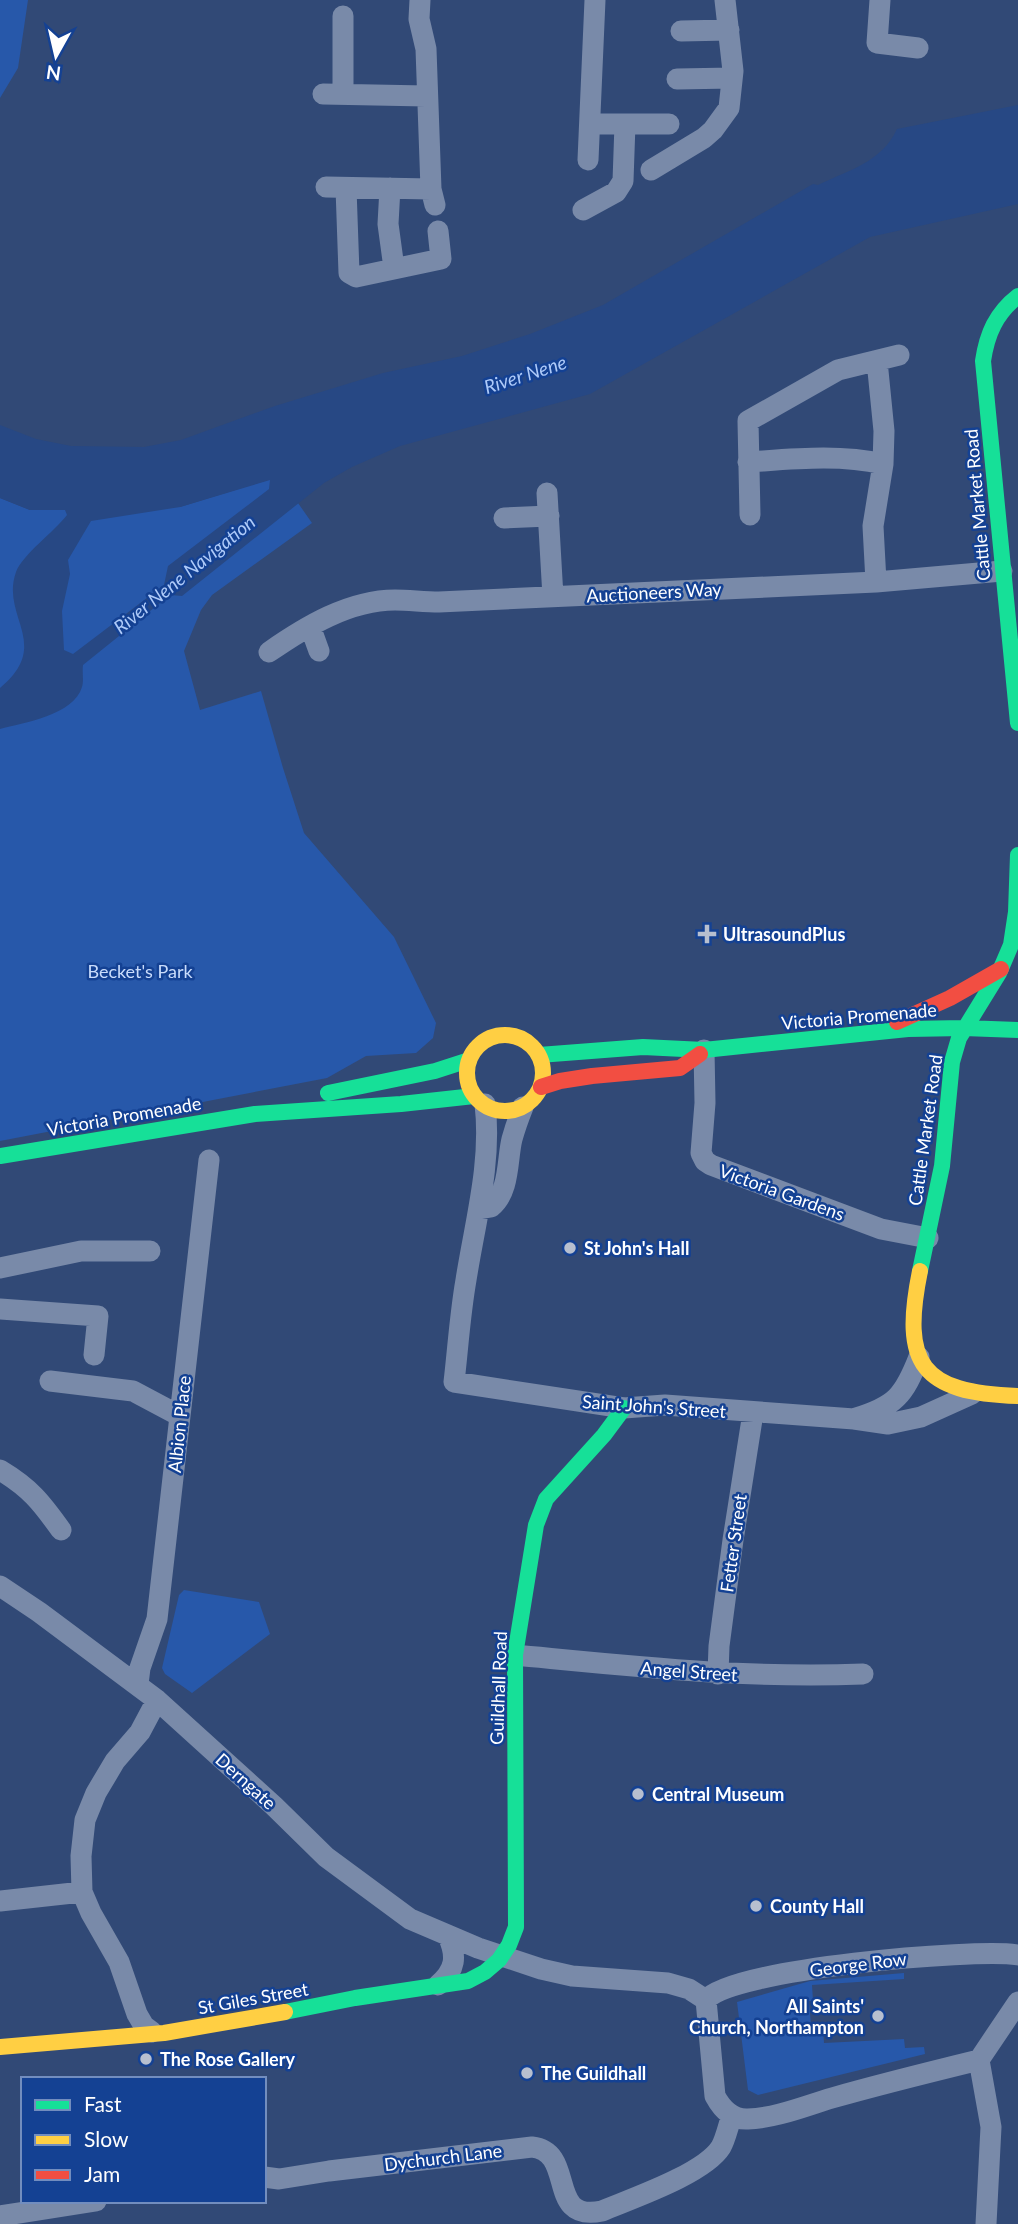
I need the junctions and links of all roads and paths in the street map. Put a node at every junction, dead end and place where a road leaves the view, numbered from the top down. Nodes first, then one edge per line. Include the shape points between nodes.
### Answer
1 (419, 0) edge
2 (595, 0) edge
3 (724, 0) edge
4 (880, 0) edge
5 (343, 16) dead end
6 (729, 30) junction
7 (681, 31) dead end
8 (918, 48) dead end
9 (732, 78) junction
10 (677, 79) dead end
11 (426, 96) junction
12 (590, 124) junction
13 (625, 124) junction
14 (669, 124) dead end
15 (588, 160) dead end
16 (651, 170) dead end
17 (390, 188) junction
18 (583, 210) dead end
19 (438, 231) dead end
20 (394, 268) junction
21 (1018, 296) edge
22 (899, 355) dead end
23 (877, 361) junction
24 (748, 462) junction
25 (883, 464) junction
26 (547, 493) dead end
27 (549, 516) junction
28 (750, 516) dead end
29 (504, 518) dead end
30 (1002, 571) junction
31 (876, 582) junction
32 (553, 597) junction
33 (1012, 603) edge
34 (310, 626) junction
35 (319, 651) dead end
36 (269, 652) dead end
37 (1018, 723) edge
38 (1018, 855) edge
39 (1001, 969) junction
40 (964, 1028) junction
41 (1018, 1030) edge
42 (868, 1032) junction
43 (925, 1044) dead end
44 (704, 1050) junction
45 (539, 1055) junction
46 (938, 1055) dead end
47 (469, 1060) junction
48 (949, 1079) junction
49 (541, 1087) junction
50 (480, 1100) junction
51 (523, 1107) junction
52 (255, 1114) junction
53 (0, 1156) edge
54 (209, 1160) dead end
55 (480, 1209) junction
56 (928, 1238) junction
57 (150, 1251) dead end
58 (0, 1268) edge
59 (0, 1309) edge
60 (94, 1355) dead end
61 (919, 1357) junction
62 (50, 1381) dead end
63 (972, 1394) junction
64 (1018, 1396) edge
65 (624, 1408) junction
66 (753, 1413) junction
67 (180, 1416) junction
68 (854, 1419) junction
69 (0, 1470) edge
70 (61, 1530) dead end
71 (0, 1586) edge
72 (515, 1655) junction
73 (718, 1674) junction
74 (863, 1674) dead end
75 (138, 1684) junction
76 (158, 1700) junction
77 (82, 1892) junction
78 (0, 1901) edge
79 (448, 1936) junction
80 (1018, 1955) edge
81 (503, 1956) junction
82 (438, 1985) junction
83 (704, 2000) junction
84 (1018, 2002) edge
85 (152, 2032) junction
86 (0, 2047) edge
87 (979, 2060) junction
88 (732, 2116) junction
89 (266, 2177) edge
90 (83, 2203) edge
91 (0, 2216) edge
92 (986, 2224) edge

1 - 11 street
2 - 12 street
3 - 6 street
4 - 8 street via 877,43
5 - 11 street via 333,94
6 - 7 street
6 - 9 street
9 - 10 street
9 - 16 street via 729,108 713,130
11 - 17 street via 433,197
12 - 13 street
12 - 15 street
13 - 14 street
13 - 18 street via 623,181 616,191
17 - 20 street via 388,224
17 - 20 street via 336,187 349,273 356,277
19 - 20 street via 441,258
21 - 30 main road, Cattle Market Road via 993,321 983,361
22 - 23 street
23 - 24 street via 838,370 748,421
23 - 25 street
24 - 25 street via 835,458
24 - 28 street
25 - 31 street via 873,526
26 - 27 street
27 - 29 street
27 - 32 street
30 - 31 street, Auctioneers Way
30 - 33 main road, Cattle Market Road
31 - 32 street, Auctioneers Way
32 - 34 street, Auctioneers Way via 375,602
33 - 37 main road, Cattle Market Road
34 - 35 street
34 - 36 street, Auctioneers Way
38 - 39 main road, Cattle Market Road via 1014,928
39 - 40 main road, Cattle Market Road
39 - 42 main road via 932,1008
40 - 41 main road, Victoria Promenade
40 - 42 main road, Victoria Promenade
40 - 48 main road, Cattle Market Road
42 - 43 main road
42 - 44 main road, Victoria Promenade
44 - 45 main road, Victoria Promenade via 636,1047
44 - 49 main road, Victoria Promenade via 680,1068 592,1076
44 - 56 street, Victoria Gardens via 701,1153 705,1161 881,1229
45 - 47 main road via 531,1044 507,1034 480,1043
45 - 49 main road
46 - 48 main road
47 - 50 main road via 467,1079
47 - 52 main road, Victoria Promenade via 422,1074 355,1085
48 - 56 main road, Cattle Market Road via 946,1131
49 - 51 main road
50 - 51 main road via 496,1110
50 - 52 main road, Victoria Promenade
50 - 55 street via 488,1132
51 - 55 street via 506,1180 491,1207
52 - 53 main road, Victoria Promenade
54 - 67 street, Albion Place
55 - 65 street, Saint John's Street via 465,1282 454,1382
56 - 61 main road, Cattle Market Road via 914,1310
57 - 58 street via 81,1251
59 - 60 street via 98,1316
61 - 63 main road via 938,1379
61 - 68 street, Saint John's Street via 905,1387 888,1407
62 - 67 street via 132,1391
63 - 64 main road, Saint John's Street
63 - 68 street, Saint John's Street via 921,1417 888,1424
65 - 66 street, Saint John's Street via 665,1405
65 - 72 main road, Guildhall Road via 547,1499 536,1524
66 - 68 street, Saint John's Street
66 - 73 street, Fetter Street
67 - 75 street, Albion Place via 157,1619
69 - 70 street via 24,1485
71 - 75 street, Derngate
72 - 73 street, Angel Street
72 - 81 main road, Guildhall Road via 516,1927
73 - 74 street, Angel Street
75 - 76 street, Derngate
76 - 77 street via 92,1801 80,1856
76 - 79 street, Derngate via 326,1857 410,1919
77 - 78 street
77 - 85 street via 119,1962 137,2014
79 - 81 street, Derngate
79 - 82 street via 455,1963
80 - 83 street, George Row via 944,1954 807,1969 728,1987
81 - 82 main road, St Giles Street via 468,1981
81 - 83 street, Derngate via 572,1976 668,1983 689,1989
82 - 85 main road, St Giles Street
83 - 88 street via 715,2096
84 - 87 street
85 - 86 main road, St Giles Street
87 - 88 street via 776,2114 746,2120
87 - 92 street via 991,2127
88 - 89 street, Dychurch Lane via 723,2144 700,2167 602,2211 582,2213 568,2200 555,2162 543,2148
90 - 91 street

